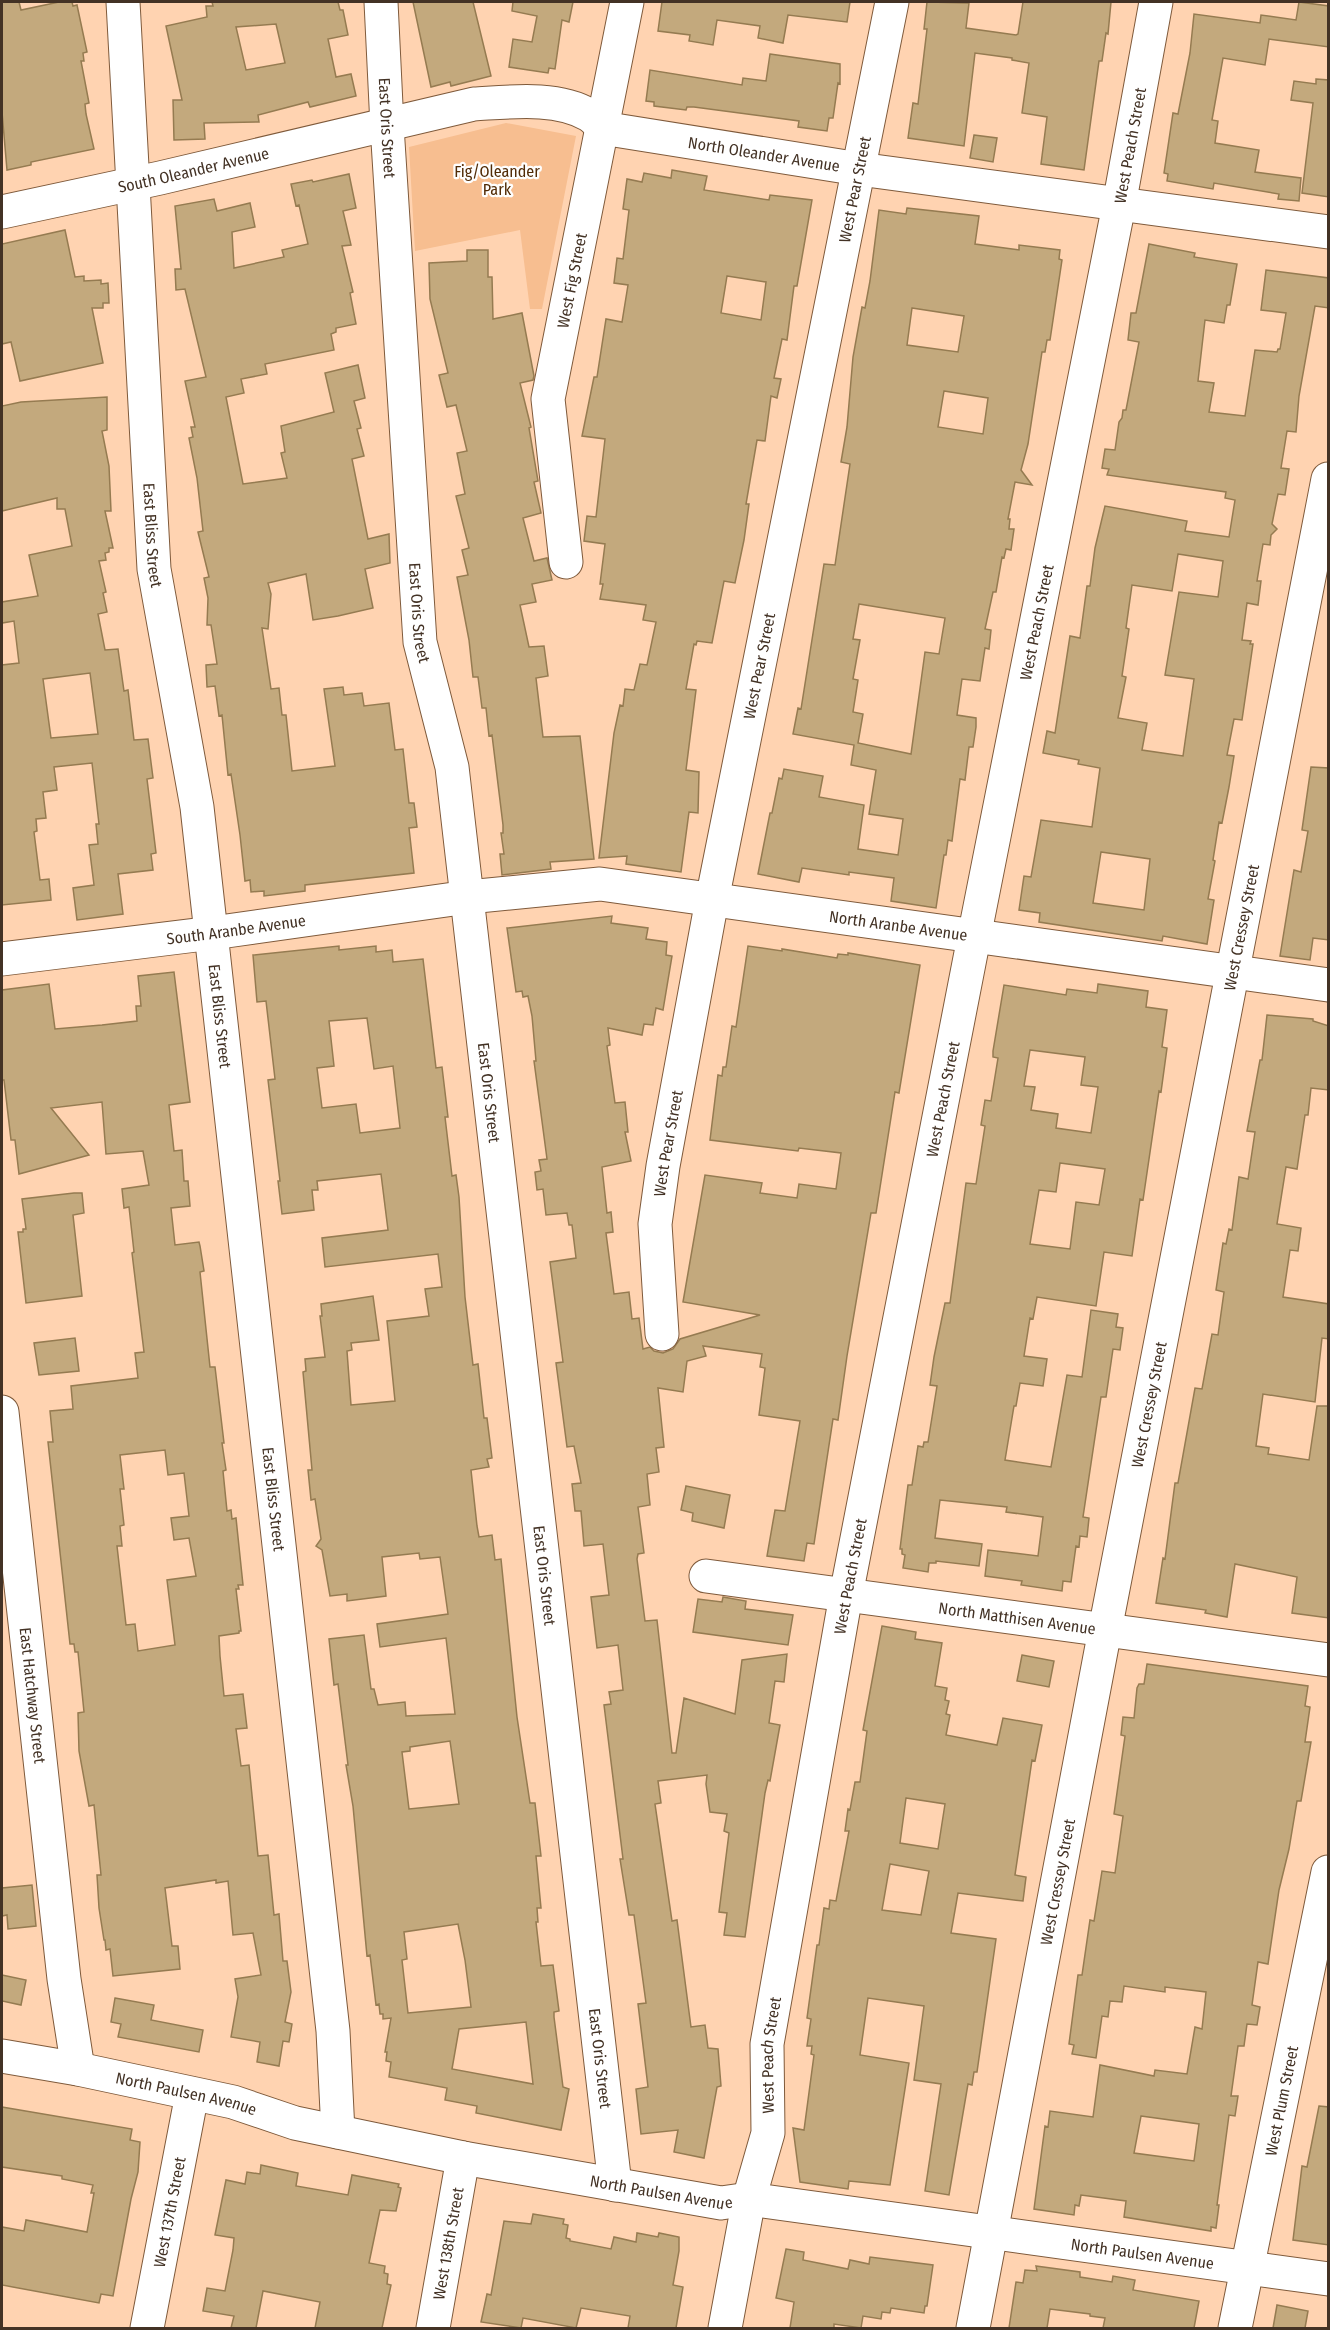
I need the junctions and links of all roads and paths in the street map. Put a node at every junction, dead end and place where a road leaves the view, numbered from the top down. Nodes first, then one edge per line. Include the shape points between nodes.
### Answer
1 (123, 2) edge
2 (381, 2) edge
3 (627, 2) edge
4 (892, 2) edge
5 (1156, 2) edge
6 (387, 126) junction
7 (602, 128) junction
8 (859, 169) junction
9 (132, 184) junction
10 (1119, 205) junction
11 (2, 212) edge
12 (1329, 232) edge
13 (1329, 479) edge
14 (566, 562) dead end
15 (468, 897) junction
16 (712, 900) junction
17 (212, 933) junction
18 (974, 936) junction
19 (2, 959) edge
20 (1233, 972) junction
21 (1329, 985) edge
22 (662, 1334) dead end
23 (2, 1412) edge
24 (706, 1576) dead end
25 (846, 1595) junction
26 (1105, 1630) junction
27 (1329, 1660) edge
28 (1329, 1872) edge
29 (2, 2056) edge
30 (78, 2069) junction
31 (192, 2094) junction
32 (338, 2132) junction
33 (463, 2158) junction
34 (615, 2185) junction
35 (749, 2199) junction
36 (993, 2232) junction
37 (1246, 2269) junction
38 (1329, 2279) edge
39 (147, 2328) edge
40 (433, 2328) edge
41 (725, 2328) edge
42 (973, 2328) edge
43 (1235, 2328) edge

1 - 9 street, East Bliss Street
2 - 6 street, East Oris Street
3 - 7 street, West Fig Street
4 - 8 street, West Pear Street
5 - 10 street, West Peach Street
6 - 7 street, North Oleander Avenue via 474,104 513,102 562,104 591,115
6 - 9 street, South Oleander Avenue
6 - 15 street, East Oris Street via 420,642 452,767
7 - 8 street, North Oleander Avenue
7 - 14 street, West Fig Street via 548,399
8 - 10 street, North Oleander Avenue
8 - 16 street, West Pear Street
9 - 11 street, South Oleander Avenue
9 - 17 street, East Bliss Street via 154,569 197,807
10 - 12 street, North Oleander Avenue
10 - 18 street, West Peach Street
13 - 20 street, West Cressey Street
15 - 16 street, North Aranbe Avenue via 600,884
15 - 17 street, South Aranbe Avenue
15 - 34 street, East Oris Street
16 - 18 street, North Aranbe Avenue
16 - 22 street, West Pear Street via 655,1224
17 - 19 street, South Aranbe Avenue
17 - 32 street, East Bliss Street via 333,2031
18 - 20 street, North Aranbe Avenue
18 - 25 street, West Peach Street
20 - 21 street, North Aranbe Avenue
20 - 26 street, West Cressey Street
23 - 30 street, East Hatchway Street via 64,1979
24 - 25 street, North Matthisen Avenue
25 - 26 street, North Matthisen Avenue
25 - 35 street, West Peach Street via 767,2044 768,2133
26 - 27 street, North Matthisen Avenue
26 - 36 street, West Cressey Street
28 - 37 street, West Plum Street
29 - 30 street, North Paulsen Avenue
30 - 31 street, North Paulsen Avenue
31 - 32 street, North Paulsen Avenue
31 - 39 street, West 137th Street
32 - 33 street, North Paulsen Avenue
33 - 34 street, North Paulsen Avenue
33 - 40 street, West 138th Street
34 - 35 street, North Paulsen Avenue via 721,2203
35 - 36 street, North Paulsen Avenue
35 - 41 street, West Peach Street
36 - 37 street, North Paulsen Avenue
36 - 42 street, West Cressey Street
37 - 38 street, North Paulsen Avenue
37 - 43 street, West Plum Street

